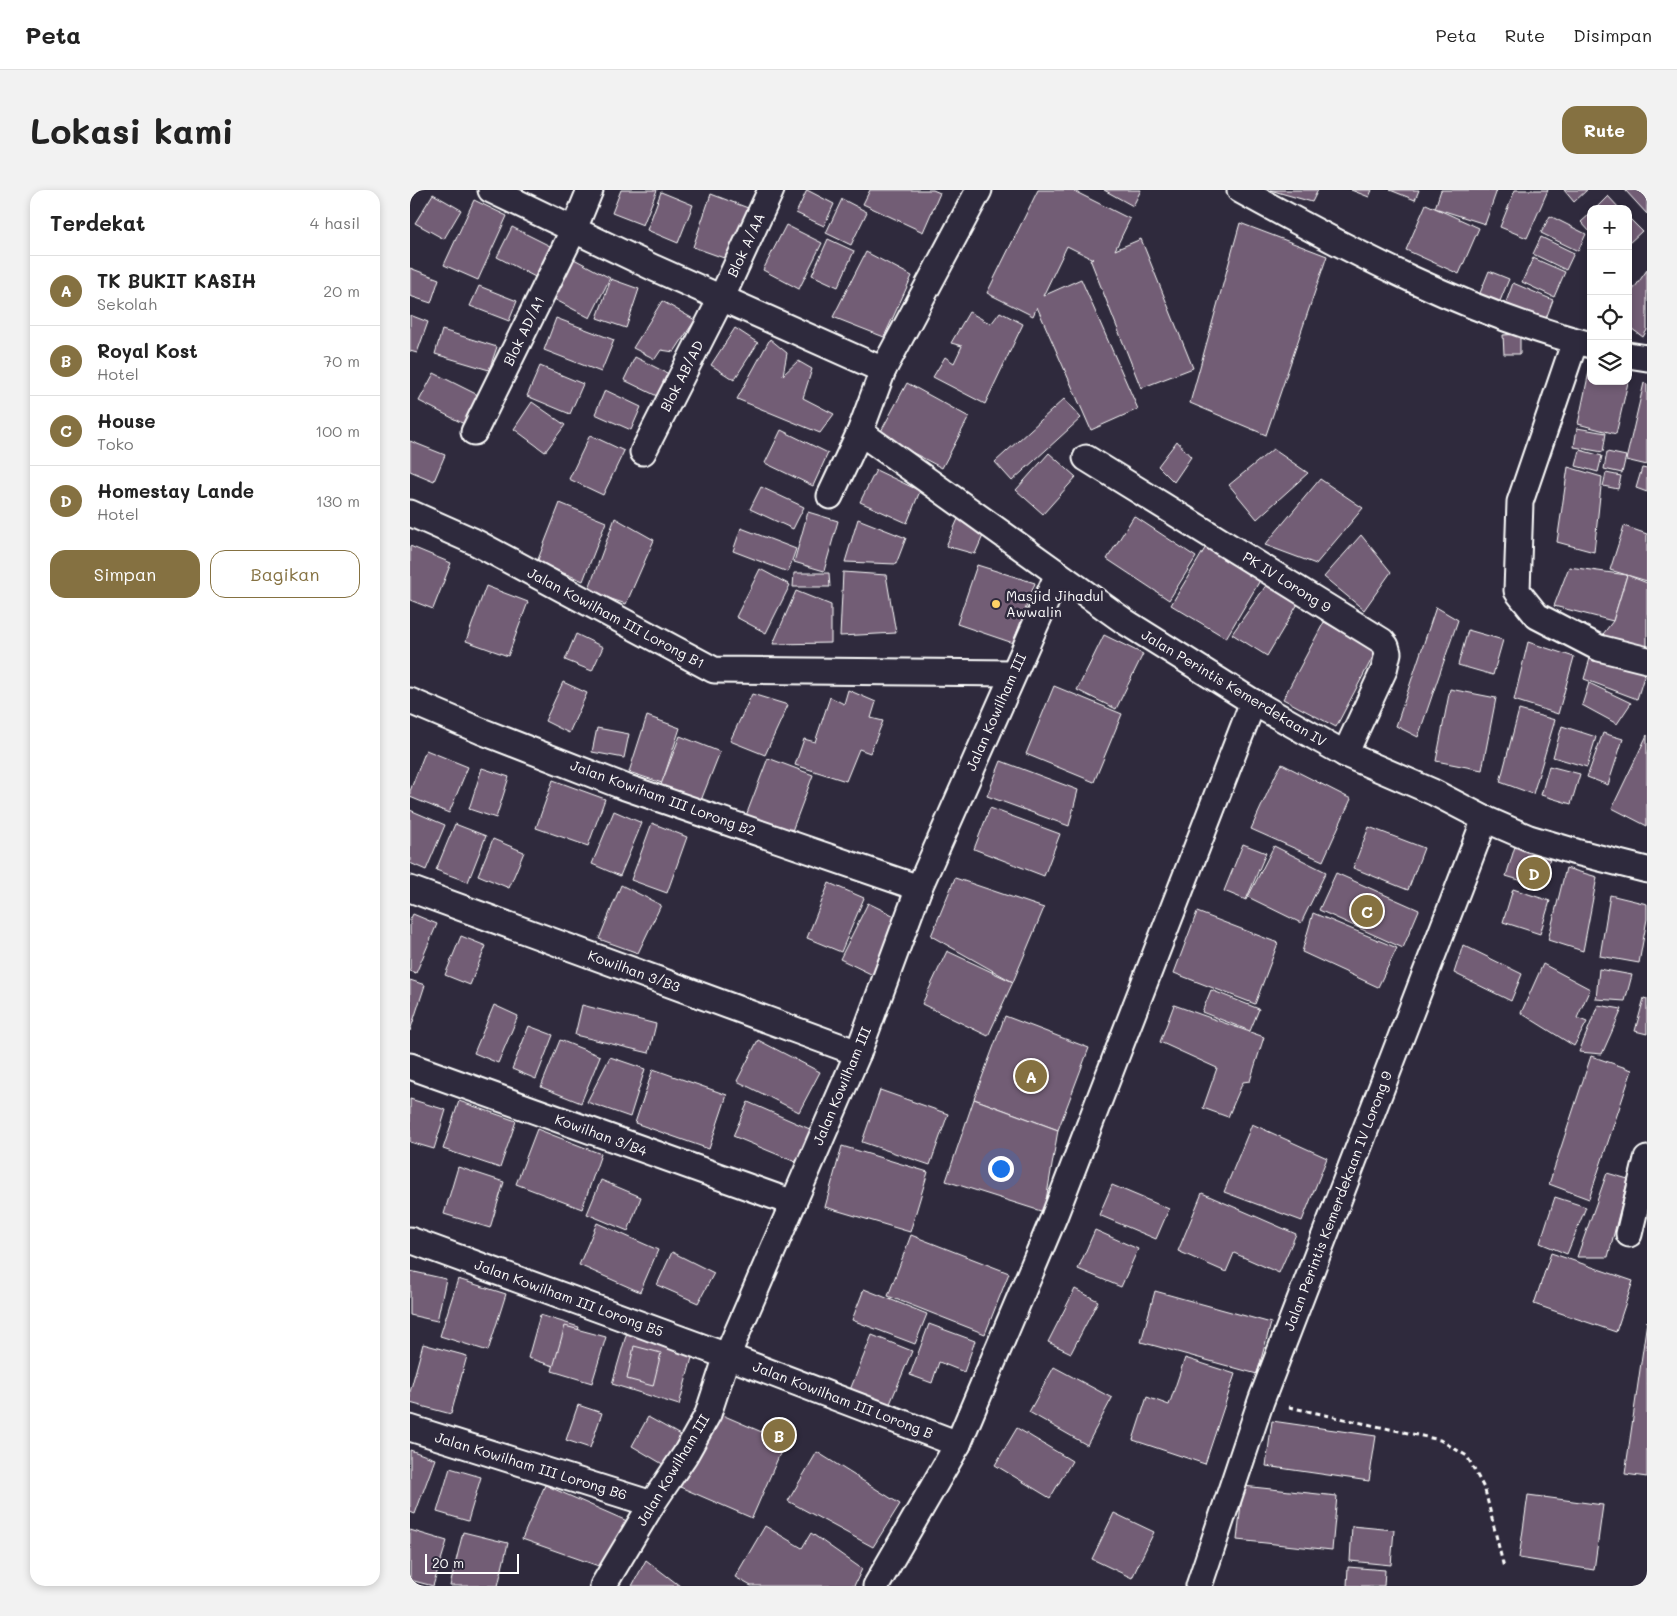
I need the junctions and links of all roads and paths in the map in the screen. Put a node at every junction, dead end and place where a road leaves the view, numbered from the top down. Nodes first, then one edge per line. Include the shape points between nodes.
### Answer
1 (491, 190) edge
2 (590, 190) edge
3 (771, 190) edge
4 (979, 190) edge
5 (1240, 190) edge
6 (574, 229) junction
7 (721, 299) junction
8 (1583, 343) edge
9 (1632, 356) edge
10 (1647, 358) edge
11 (883, 370) junction
12 (474, 432) dead end
13 (860, 432) junction
14 (643, 452) dead end
15 (1086, 458) dead end
16 (830, 496) dead end
17 (410, 513) edge
18 (1058, 574) junction
19 (1647, 660) edge
20 (1013, 673) junction
21 (410, 701) edge
22 (1253, 702) junction
23 (1345, 754) junction
24 (1485, 819) junction
25 (1647, 870) edge
26 (919, 888) junction
27 (410, 889) edge
28 (858, 1053) junction
29 (410, 1066) edge
30 (1647, 1159) edge
31 (792, 1204) junction
32 (1629, 1234) dead end
33 (410, 1240) edge
34 (727, 1356) junction
35 (1261, 1401) junction
36 (410, 1428) edge
37 (958, 1444) junction
38 (652, 1504) junction
39 (1504, 1568) dead end
40 (603, 1586) edge
41 (876, 1586) edge
42 (1199, 1586) edge

1 - 6 street
2 - 6 street, Blok AD/A1
3 - 7 street, Blok A/AA
4 - 11 street
5 - 8 street via 1323,236 1414,280 1516,323
6 - 7 street
6 - 12 street, Blok AD/A1
7 - 11 street
7 - 14 street, Blok AB/AD
8 - 19 street via 1520,502 1517,591 1537,616 1599,648
9 - 10 street
11 - 13 street
13 - 16 street
13 - 18 street, Jalan Perintis Kemerdekaan IV
15 - 23 street, PK IV Lorong 9 via 1382,641 1388,653 1384,670
17 - 20 street, Jalan Kowilham III Lorong B1 via 473,541 714,670
18 - 20 street, Jalan Kowilham III
18 - 22 street, Jalan Perintis Kemerdekaan IV via 1124,621
20 - 26 street, Jalan Kowilham III
21 - 26 street, Jalan Kowiham III Lorong B2 via 625,787
22 - 23 street, Jalan Perintis Kemerdekaan IV
22 - 37 street via 1054,1217
23 - 24 street, Jalan Perintis Kemerdekaan IV via 1433,792
24 - 25 street, Jalan Perintis Kemerdekaan IV via 1529,838
24 - 35 street, Jalan Perintis Kemerdekaan IV Lorong 9
26 - 28 street, Jalan Kowilham III
27 - 28 street, Kowilhan 3/B3
28 - 31 street, Jalan Kowilham III
29 - 31 street, Kowilhan 3/B4
30 - 32 street
31 - 34 street, Jalan Kowilham III
33 - 34 street, Jalan Kowilham III Lorong B5
34 - 37 street, Jalan Kowilham III Lorong B
34 - 38 street, Jalan Kowilham III via 708,1414
35 - 39 path via 1440,1440 1467,1456 1485,1490
35 - 42 street, Jalan Perintis Kemerdekaan IV Lorong 9
36 - 38 street, Jalan Kowilham III Lorong B6
37 - 41 street
38 - 40 street, Jalan Kowilham III

